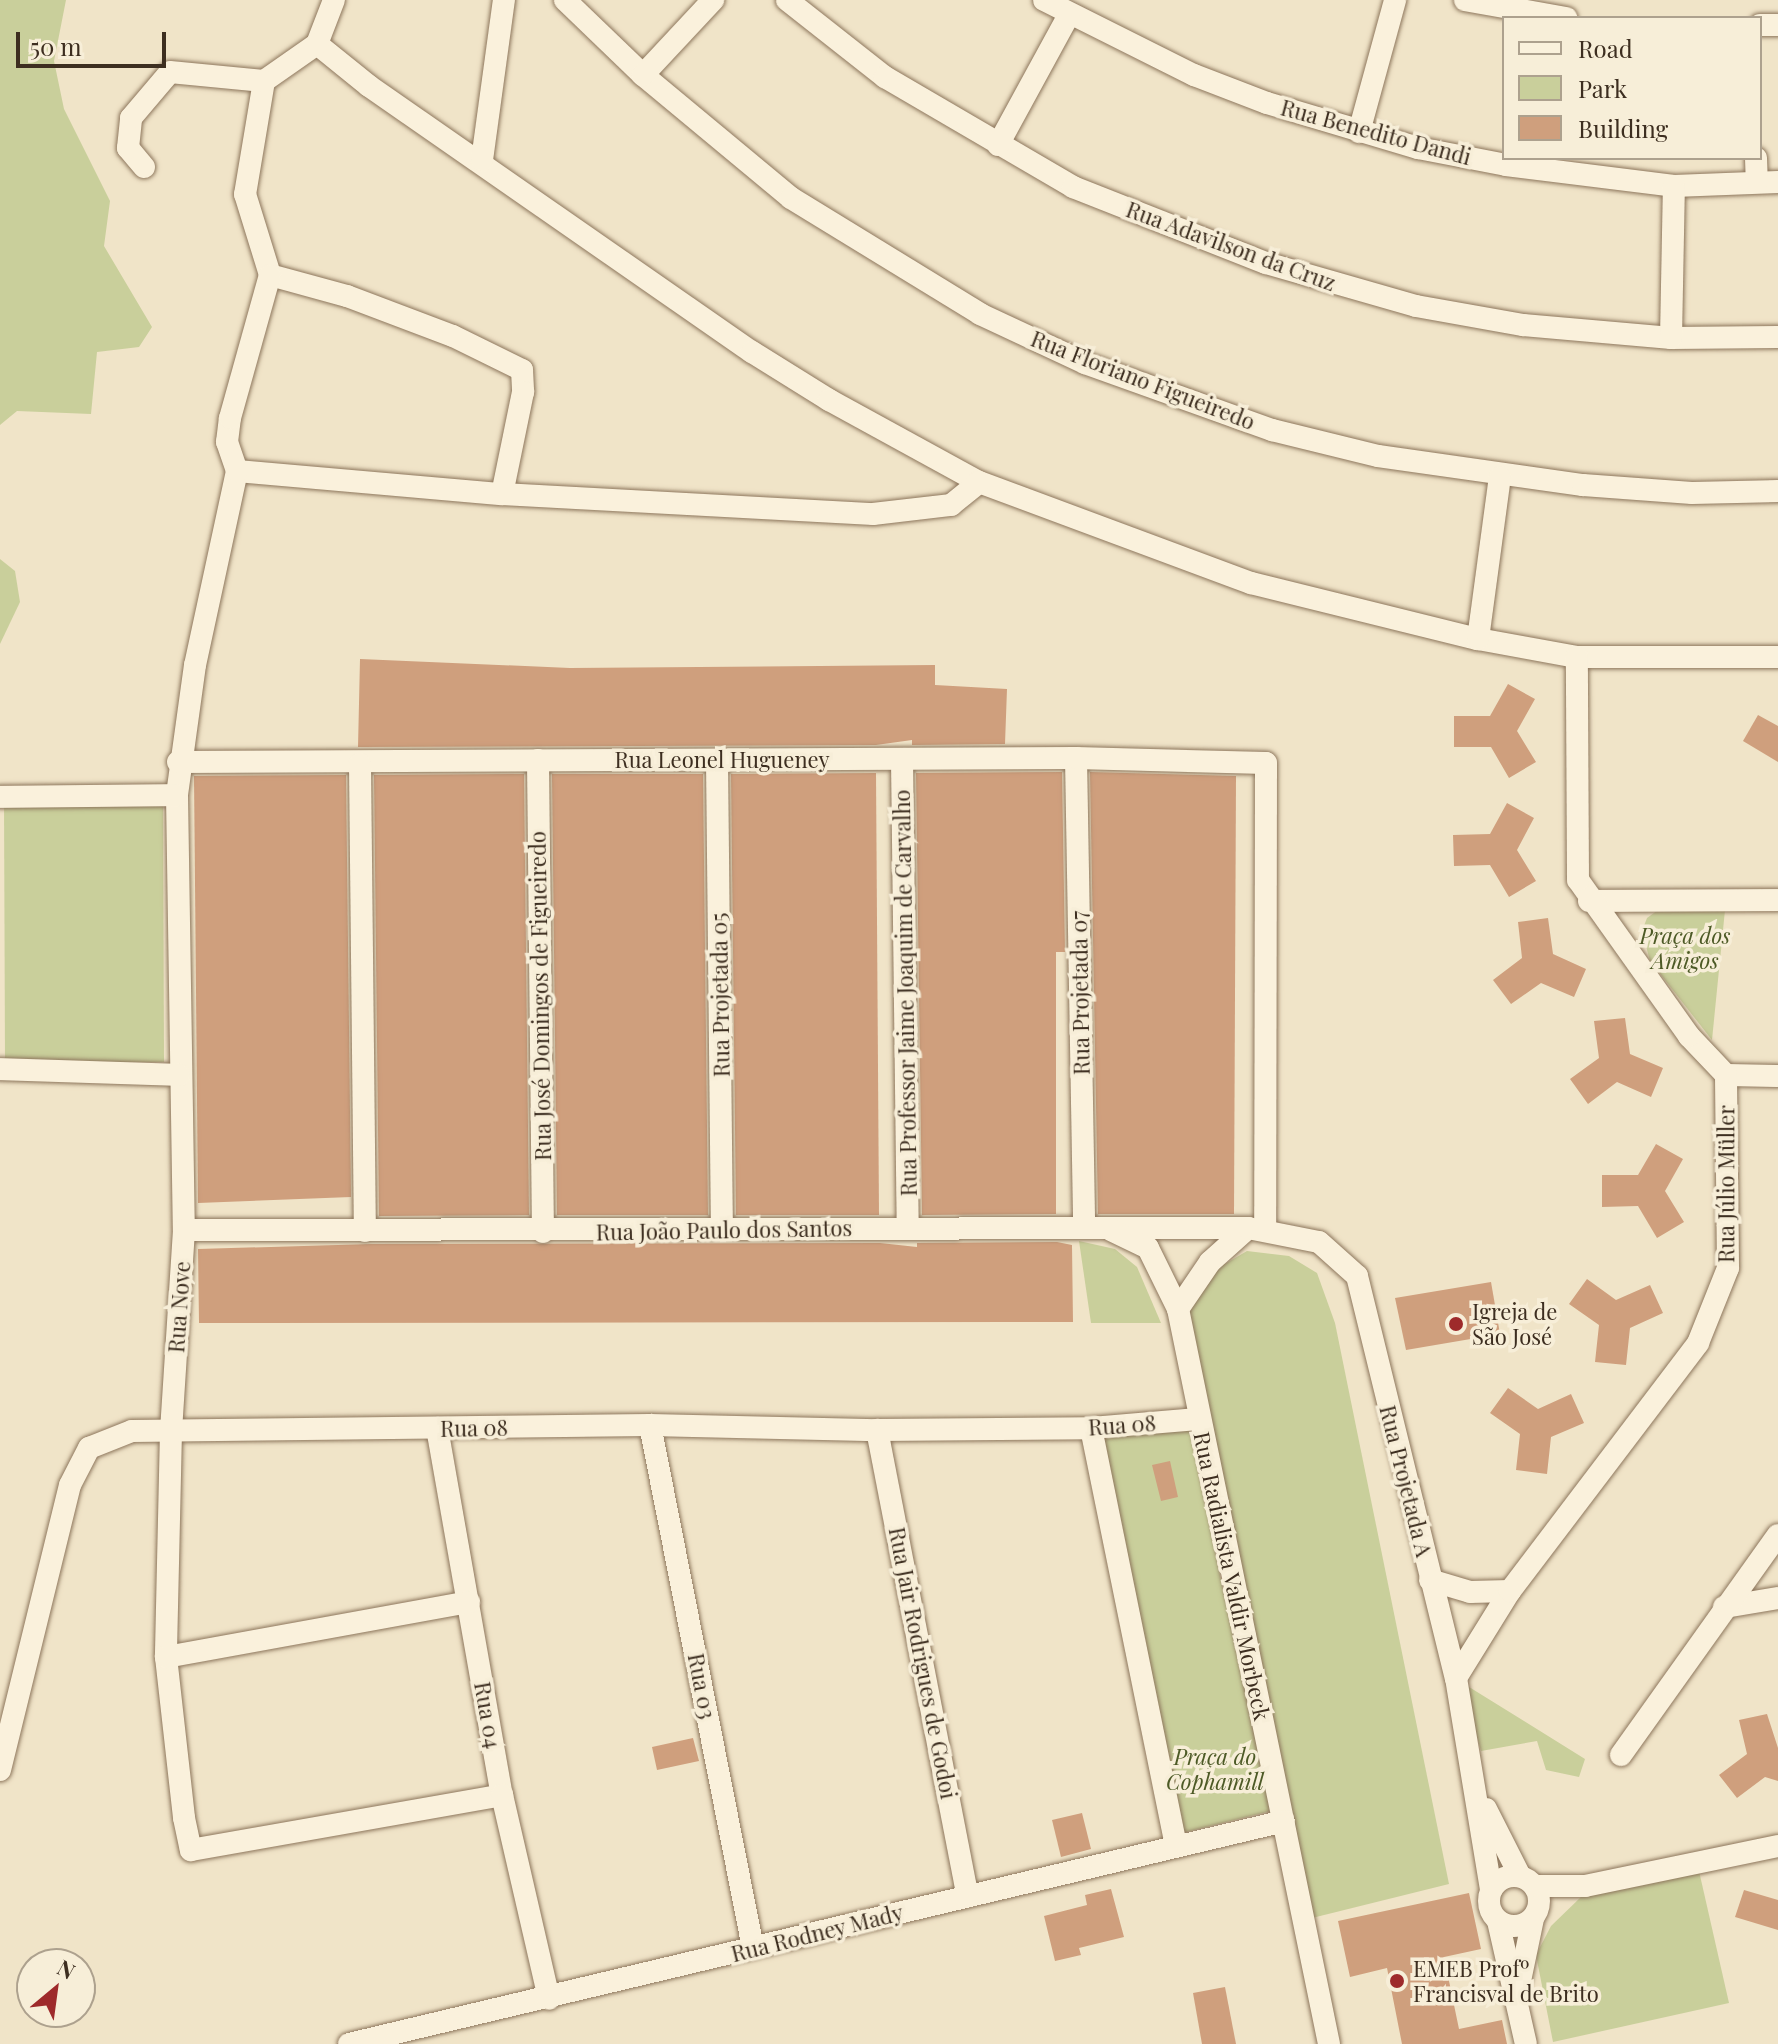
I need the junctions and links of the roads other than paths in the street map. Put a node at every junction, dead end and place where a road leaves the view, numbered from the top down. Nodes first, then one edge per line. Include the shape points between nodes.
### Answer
1 (334, 0) edge
2 (504, 0) edge
3 (565, 0) edge
4 (713, 0) edge
5 (787, 0) edge
6 (1044, 0) edge
7 (1395, 0) edge
8 (1465, 0) edge
9 (1508, 5) edge
10 (1069, 15) junction
11 (1557, 16) edge
12 (317, 44) junction
13 (643, 75) junction
14 (264, 81) junction
15 (1359, 132) junction
16 (998, 145) junction
17 (482, 160) junction
18 (1757, 160) edge
19 (144, 167) dead end
20 (1767, 182) edge
21 (1674, 186) junction
22 (270, 275) junction
23 (1778, 337) edge
24 (1671, 338) junction
25 (237, 471) junction
26 (1500, 477) junction
27 (979, 482) junction
28 (1778, 491) edge
29 (502, 494) junction
30 (1478, 639) junction
31 (1577, 657) junction
32 (1778, 657) edge
33 (1076, 758) junction
34 (902, 759) junction
35 (538, 760) junction
36 (717, 760) junction
37 (178, 762) junction
38 (360, 764) junction
39 (177, 795) junction
40 (0, 797) edge
41 (1778, 900) edge
42 (1589, 901) junction
43 (0, 1069) edge
44 (179, 1075) junction
45 (1726, 1075) junction
46 (1778, 1076) edge
47 (1093, 1227) junction
48 (908, 1228) junction
49 (1257, 1228) junction
50 (722, 1229) junction
51 (184, 1230) junction
52 (365, 1231) junction
53 (543, 1232) junction
54 (1178, 1309) junction
55 (1198, 1419) junction
56 (650, 1425) junction
57 (437, 1428) junction
58 (1091, 1428) junction
59 (877, 1430) junction
60 (171, 1431) junction
61 (1778, 1535) edge
62 (1430, 1580) junction
63 (1510, 1591) junction
64 (1778, 1598) edge
65 (469, 1602) junction
66 (1724, 1607) junction
67 (166, 1657) junction
68 (1456, 1678) junction
69 (1621, 1755) dead end
70 (0, 1770) edge
71 (1477, 1791) junction
72 (502, 1795) junction
73 (1284, 1821) junction
74 (1176, 1844) junction
75 (1778, 1846) edge
76 (1491, 1890) junction
77 (968, 1896) junction
78 (1532, 1897) junction
79 (1498, 1921) junction
80 (753, 1948) junction
81 (1519, 1998) junction
82 (549, 1999) junction
83 (349, 2044) edge
84 (1329, 2044) edge
85 (1526, 2044) edge

1 - 12 street
2 - 17 street
3 - 13 street, Rua Floriano Figueiredo
4 - 13 street
5 - 16 street, Rua Adavilson da Cruz via 885,77
6 - 10 street, Rua Benedito Dandi
7 - 15 street
8 - 9 street
9 - 11 street
10 - 15 street, Rua Benedito Dandi via 1194,75
10 - 16 street
12 - 14 street
12 - 17 street via 369,86
13 - 26 street, Rua Floriano Figueiredo via 791,198 980,314 1085,363 1272,430 1378,456
14 - 19 street via 170,72 131,118 128,148
14 - 22 street via 245,194
15 - 21 street, Rua Benedito Dandi via 1506,165
16 - 24 street, Rua Adavilson da Cruz via 1073,187 1266,263 1341,286 1523,325
17 - 27 street via 752,352
18 - 20 street
20 - 21 street, Rua Benedito Dandi
21 - 24 street
22 - 25 street via 230,418 227,442
22 - 29 street via 440,331 522,370 523,392
23 - 24 street, Rua Adavilson da Cruz
25 - 29 street
25 - 37 street, Rua Nove
26 - 28 street, Rua Floriano Figueiredo via 1692,493
26 - 30 street
27 - 29 street via 951,505 873,514
27 - 30 street via 1251,583
30 - 31 street
31 - 32 street
31 - 42 street, Rua Júlio Müller via 1578,880
33 - 34 street, Rua Leonel Hugueney
33 - 47 street, Rua Projetada 07
33 - 49 street, Rua Leonel Hugueney via 1266,763
34 - 36 street, Rua Leonel Hugueney
34 - 48 street, Rua Professor Jaime Joaquim de Carvalho
35 - 36 street, Rua Leonel Hugueney
35 - 38 street, Rua Leonel Hugueney
35 - 53 street, Rua José Domingos de Figueiredo
36 - 50 street, Rua Projetada 05
37 - 38 street, Rua Leonel Hugueney
37 - 39 street, Rua Nove
38 - 52 street
39 - 40 street
39 - 44 street, Rua Nove
41 - 42 street
42 - 45 street, Rua Júlio Müller via 1689,1036
43 - 44 street
44 - 51 street, Rua Nove
45 - 46 street
45 - 63 street, Rua Júlio Müller via 1728,1268 1698,1343
47 - 48 street, Rua João Paulo dos Santos
47 - 49 street, Rua João Paulo dos Santos
47 - 54 street via 1148,1248
48 - 50 street, Rua João Paulo dos Santos
49 - 54 street via 1210,1262
49 - 62 street, Rua Projetada A via 1319,1242 1357,1276
50 - 53 street, Rua João Paulo dos Santos
51 - 52 street, Rua João Paulo dos Santos
51 - 60 street, Rua Nove
52 - 53 street, Rua João Paulo dos Santos
54 - 55 street, Rua Radialista Valdir Morbeck
55 - 58 street, Rua 08
55 - 73 street, Rua Radialista Valdir Morbeck
56 - 57 street, Rua 08
56 - 59 street, Rua 08
56 - 80 street, Rua 03
57 - 60 street, Rua 08
57 - 65 street, Rua 04
58 - 59 street, Rua 08
58 - 74 street
59 - 77 street, Rua Jair Rodrigues de Godoi
60 - 67 street, Rua Nove
60 - 70 street, Rua 08 via 132,1431 89,1448 70,1485
61 - 66 street
62 - 63 street via 1470,1592
62 - 68 street, Rua Projetada A
63 - 68 street, Rua Júlio Müller
64 - 66 street
65 - 67 street
65 - 72 street, Rua 04
66 - 69 street
67 - 72 street, Rua Nove via 191,1850
68 - 71 street, Rua Projetada A
71 - 76 street, Rua Projetada A
71 - 78 street, Rua Projetada A
72 - 82 street, Rua 04
73 - 74 street, Rua Rodney Mady
73 - 84 street, Rua Radialista Valdir Morbeck
74 - 77 street, Rua Rodney Mady
75 - 78 street
76 - 78 street via 1504,1877
76 - 79 street via 1489,1906
77 - 80 street, Rua Rodney Mady
78 - 79 street via 1521,1926
78 - 81 street
79 - 81 street
80 - 82 street, Rua Rodney Mady
81 - 85 street
82 - 83 street, Rua Rodney Mady

